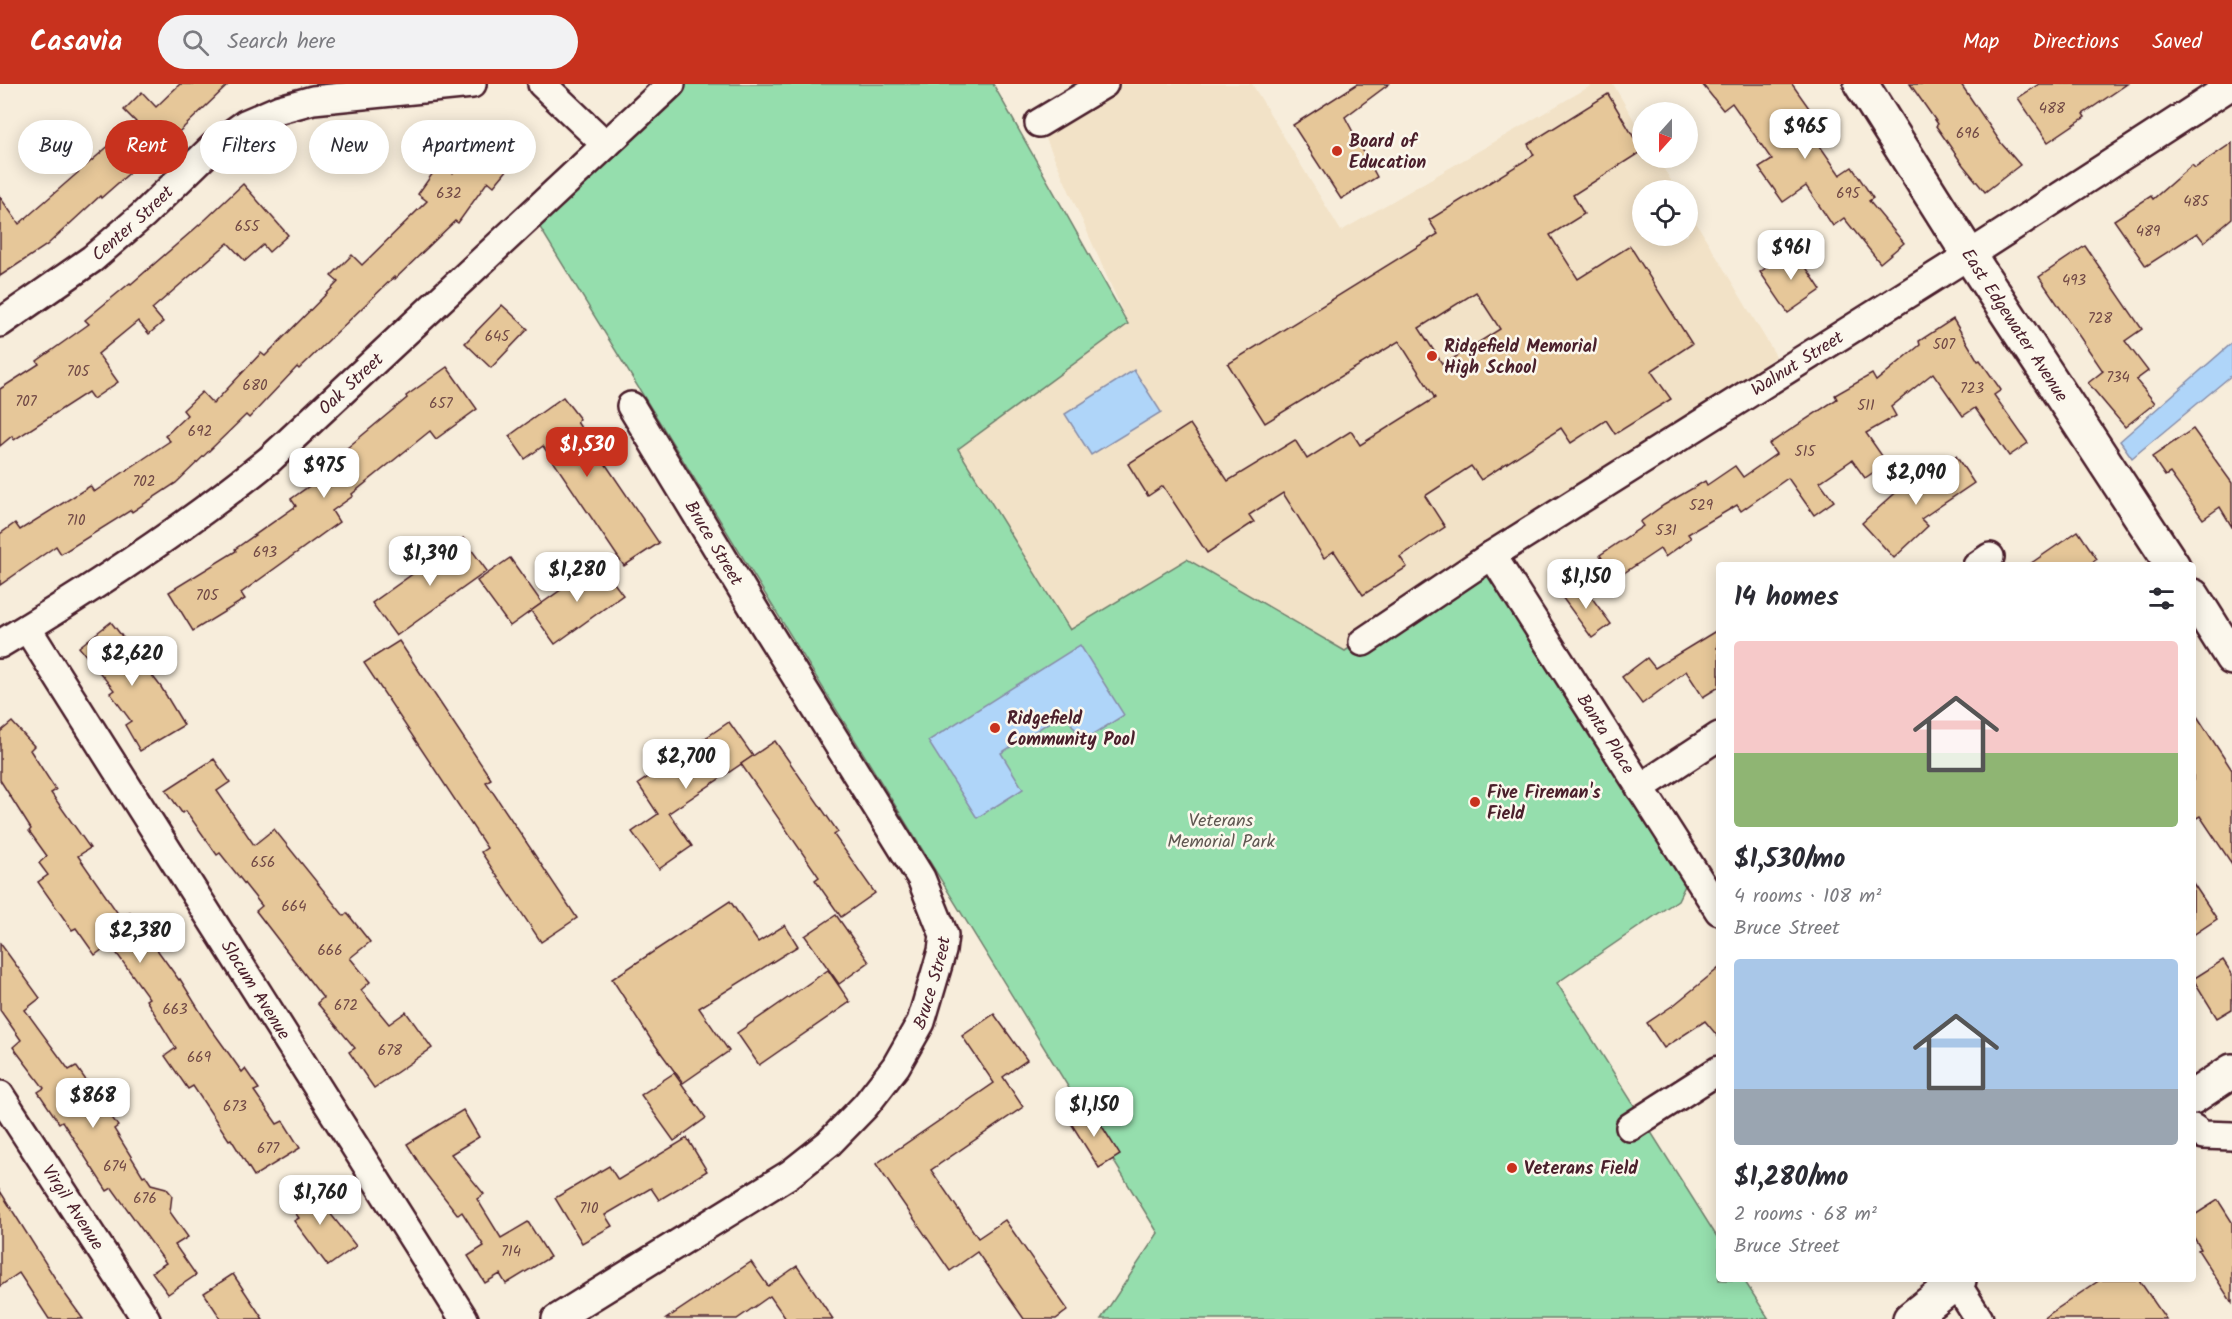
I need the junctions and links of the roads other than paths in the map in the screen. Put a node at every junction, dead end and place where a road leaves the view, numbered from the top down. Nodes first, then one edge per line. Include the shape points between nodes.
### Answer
1 (472, 84) edge
2 (542, 84) edge
3 (671, 84) edge
4 (1104, 84) edge
5 (1861, 84) edge
6 (2232, 85) edge
7 (1039, 123) dead end
8 (606, 145) junction
9 (1969, 255) junction
10 (0, 323) edge
11 (632, 406) dead end
12 (1492, 555) junction
13 (2170, 562) edge
14 (2196, 601) edge
15 (27, 628) junction
16 (1363, 642) dead end
17 (0, 644) edge
18 (2232, 658) edge
19 (1716, 738) edge
20 (1640, 788) junction
21 (1716, 906) edge
22 (2232, 1071) edge
23 (1716, 1072) edge
24 (0, 1095) edge
25 (2196, 1095) edge
26 (1630, 1127) dead end
27 (2196, 1130) edge
28 (2232, 1136) edge
29 (1954, 1282) edge
30 (1957, 1282) edge
31 (147, 1319) edge
32 (464, 1319) edge
33 (556, 1319) edge
34 (1910, 1319) edge
35 (1979, 1319) edge

1 - 10 street, Center Street via 313,100 245,124 214,146 92,259
2 - 8 street
3 - 8 street, Oak Street
4 - 7 street
5 - 9 street, East Edgewater Avenue
6 - 9 street, Walnut Street
8 - 15 street, Oak Street via 269,460 155,548
9 - 12 street, Walnut Street
9 - 13 street, East Edgewater Avenue
11 - 33 street, Bruce Street via 921,878 944,935 921,1022 890,1074 829,1143 790,1174
12 - 16 street, Walnut Street
12 - 20 street, Banta Place
14 - 18 street
15 - 17 street, Oak Street
15 - 32 street, Slocum Avenue
19 - 20 street
20 - 21 street, Banta Place
22 - 25 street
23 - 26 street
24 - 31 street, Virgil Avenue
27 - 28 street via 2203,1135
29 - 34 street
30 - 35 street

